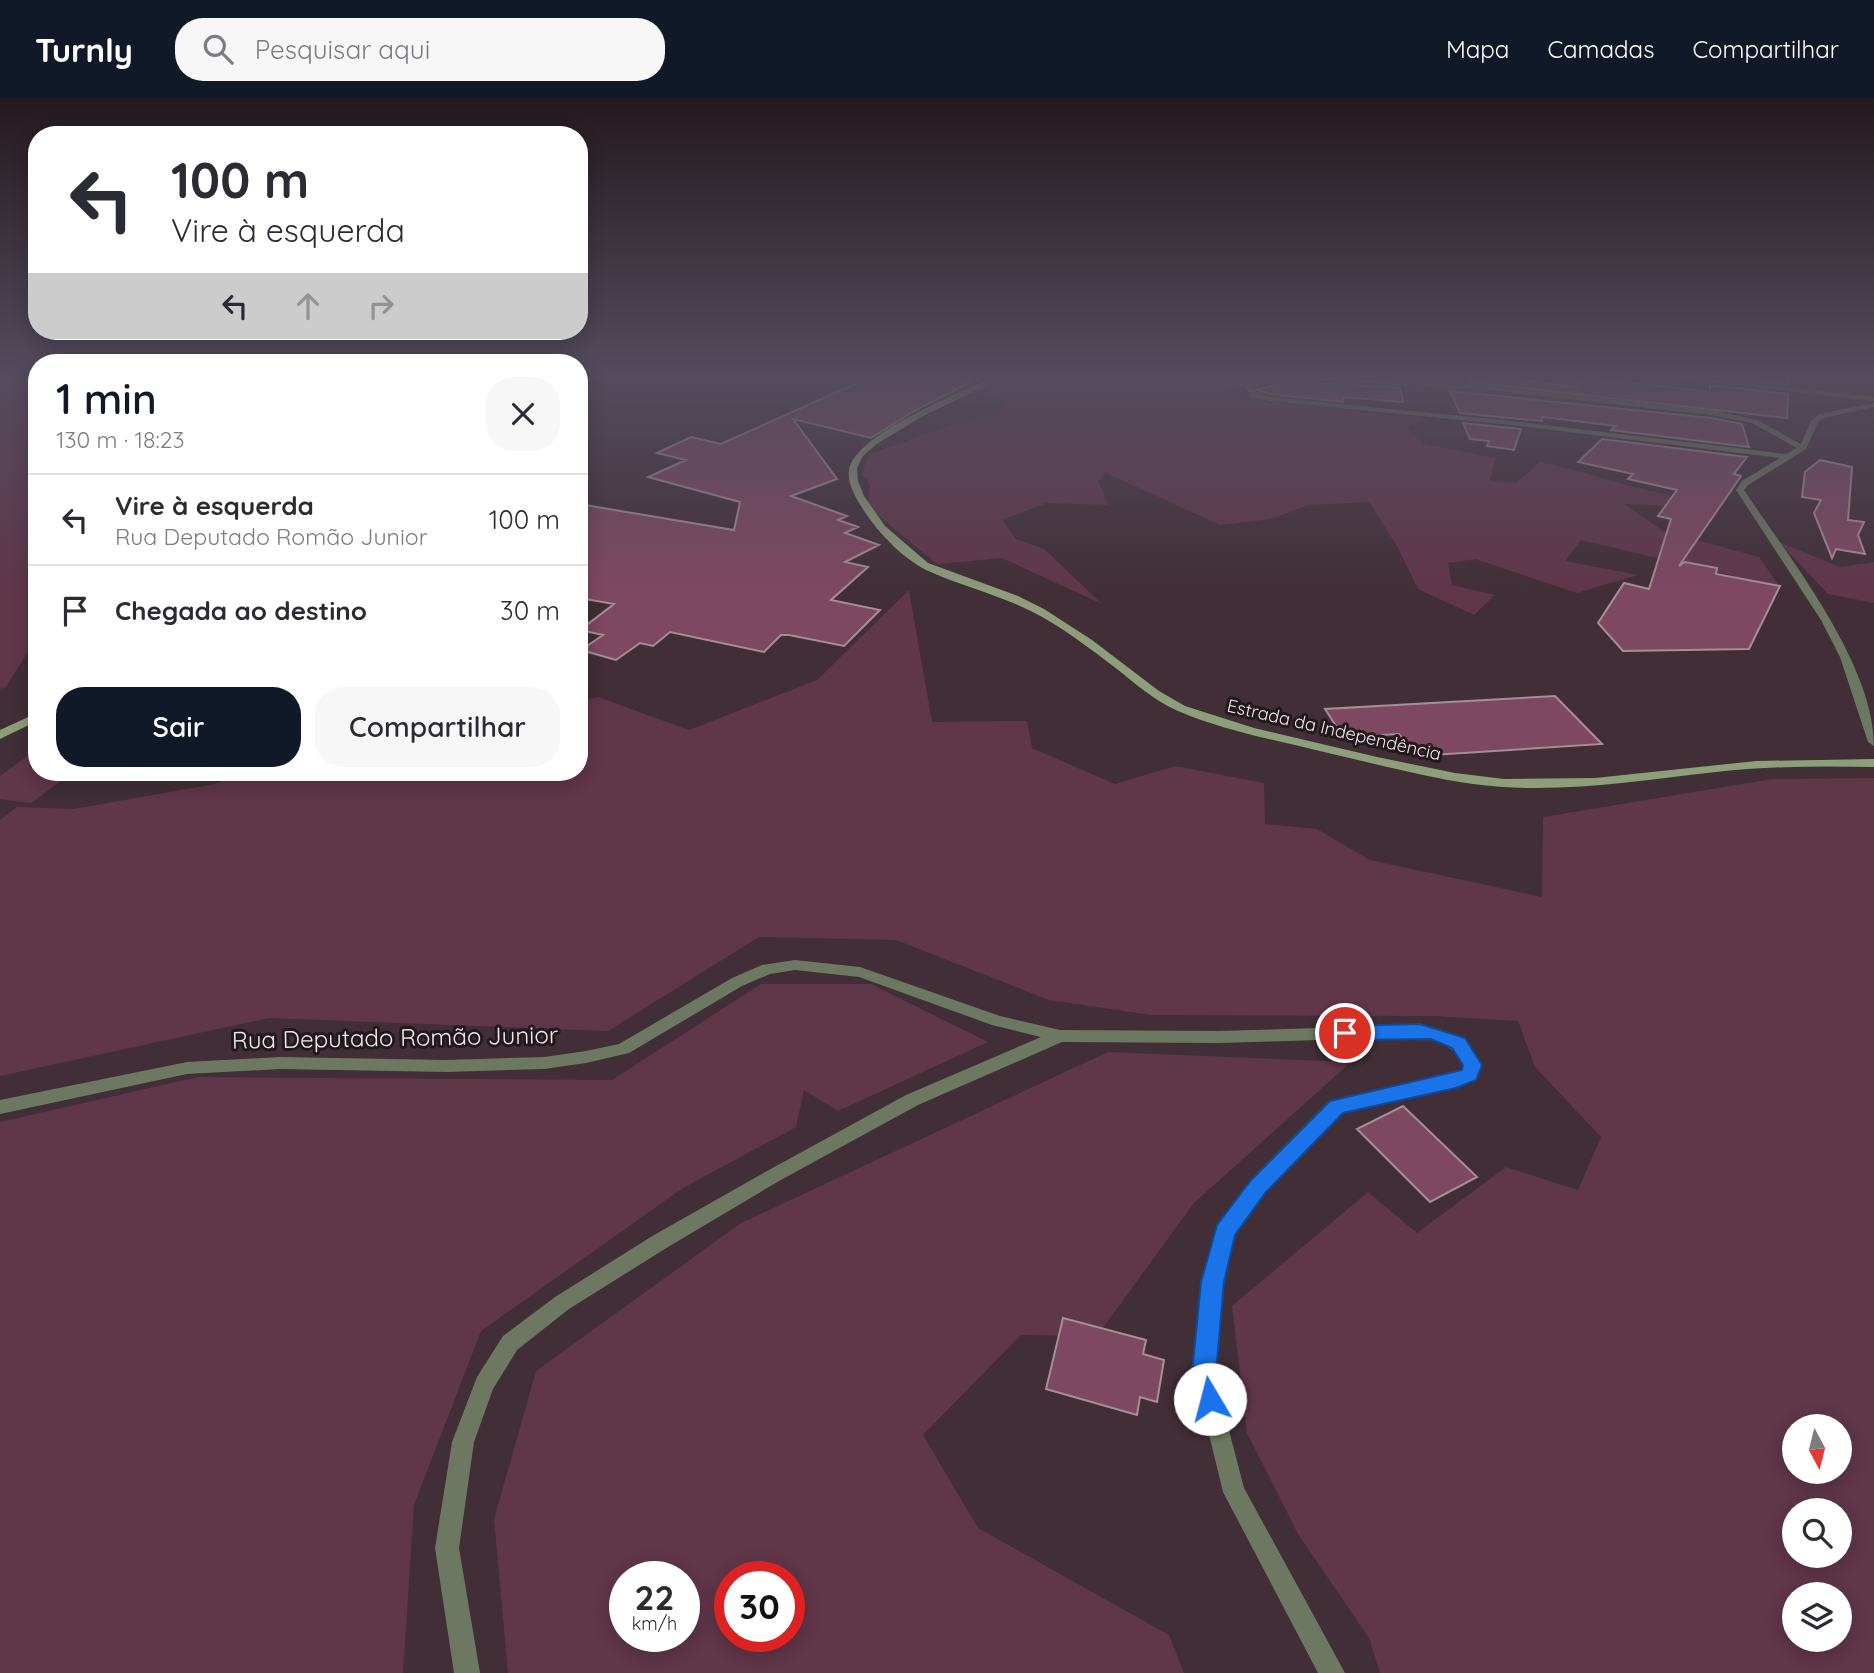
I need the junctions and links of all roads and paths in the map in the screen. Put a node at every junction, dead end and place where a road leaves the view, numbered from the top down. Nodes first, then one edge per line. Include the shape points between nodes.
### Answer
1 (869, 448) edge
2 (1714, 448) edge
3 (1802, 448) edge
4 (1784, 456) junction
5 (28, 721) edge
6 (0, 735) edge
7 (1874, 742) edge
8 (1874, 763) edge
9 (1060, 1036) junction
10 (0, 1107) edge
11 (467, 1673) edge
12 (1332, 1673) edge

1 - 8 street, Estrada da Independência via 854,463 852,482 859,498 866,511 928,567 1040,611 1179,707 1260,734 1380,762 1513,784 1591,782 1793,762
2 - 4 street
3 - 4 street
4 - 7 street via 1740,490 1826,620 1845,657
5 - 6 street
9 - 10 street, Rua Deputado Romão Junior via 998,1021 860,972 794,965 737,982 623,1049 586,1057 447,1066 280,1063 187,1068
9 - 11 street via 912,1100 773,1176 562,1303 510,1343 484,1384 463,1442 447,1548
9 - 12 street, Rua Deputado Romão Junior via 1420,1031 1458,1043 1473,1065 1470,1074 1456,1080 1337,1107 1259,1186 1225,1231 1213,1282 1204,1373 1234,1492

